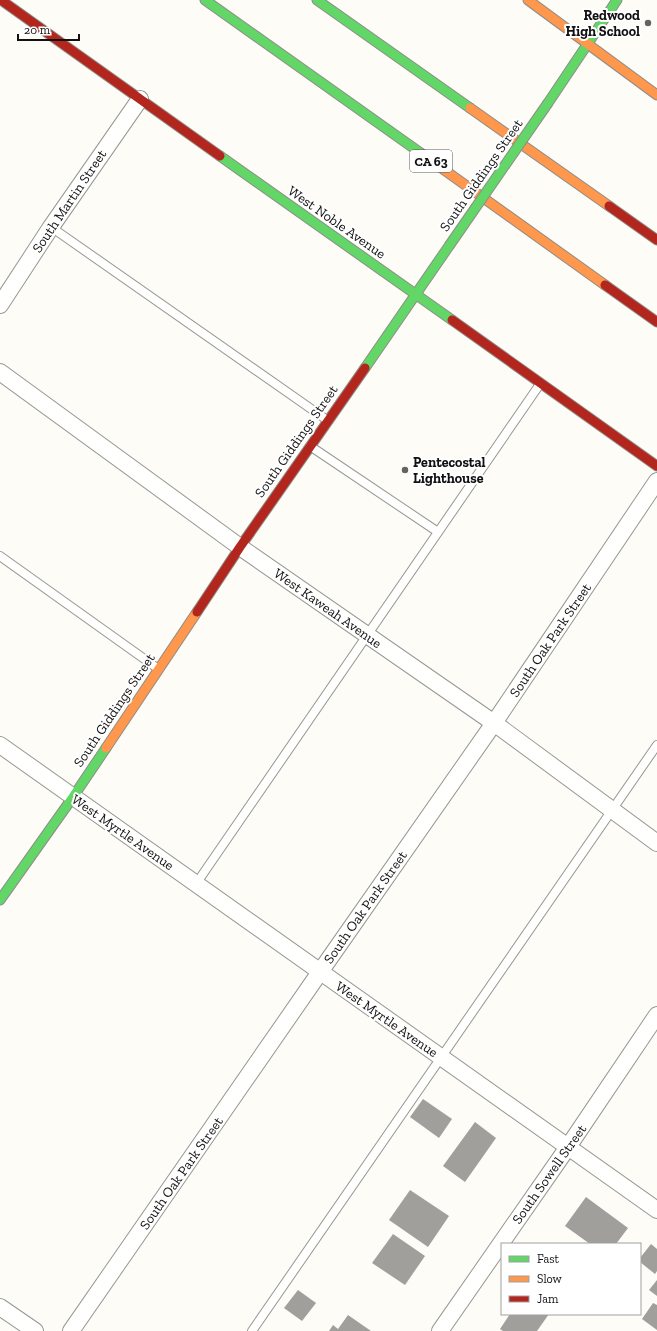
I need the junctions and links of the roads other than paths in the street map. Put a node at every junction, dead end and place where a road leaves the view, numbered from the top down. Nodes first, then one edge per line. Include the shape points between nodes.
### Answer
1 (1, 0) edge
2 (205, 0) edge
3 (317, 0) edge
4 (528, 0) edge
5 (617, 0) edge
6 (587, 43) junction
7 (657, 95) edge
8 (140, 99) junction
9 (51, 227) junction
10 (657, 240) edge
11 (415, 295) junction
12 (0, 305) edge
13 (657, 322) edge
14 (0, 372) edge
15 (540, 384) junction
16 (327, 420) junction
17 (309, 446) junction
18 (657, 466) edge
19 (657, 480) edge
20 (438, 532) junction
21 (240, 547) junction
22 (0, 556) edge
23 (367, 635) junction
24 (158, 669) junction
25 (494, 723) junction
26 (0, 745) edge
27 (657, 745) edge
28 (73, 797) junction
29 (612, 810) junction
30 (657, 843) edge
31 (196, 884) junction
32 (0, 900) edge
33 (320, 972) junction
34 (655, 1021) edge
35 (440, 1057) junction
36 (568, 1147) junction
37 (657, 1210) edge
38 (501, 1243) edge
39 (501, 1243) edge
40 (0, 1307) edge
41 (35, 1331) edge
42 (71, 1331) edge
43 (252, 1331) edge
44 (440, 1331) edge

1 - 8 main road, West Noble Avenue
2 - 13 main road, CA 63
3 - 10 main road
4 - 6 main road
5 - 6 main road, South Giddings Street
6 - 7 main road
6 - 11 main road, South Giddings Street, bridge
8 - 9 street, South Martin Street
8 - 11 main road, West Noble Avenue
9 - 12 street, South Martin Street
9 - 16 lane
11 - 15 main road, West Noble Avenue
11 - 16 main road, South Giddings Street
14 - 21 street, West Kaweah Avenue
15 - 18 main road, West Noble Avenue
15 - 20 lane
16 - 17 main road, South Giddings Street
17 - 20 lane
17 - 21 main road, South Giddings Street
19 - 25 street, South Oak Park Street
20 - 23 lane
21 - 23 street, West Kaweah Avenue
21 - 24 main road, South Giddings Street
22 - 24 lane
23 - 25 street, West Kaweah Avenue
23 - 31 lane
24 - 28 main road, South Giddings Street
25 - 29 street, West Kaweah Avenue
25 - 33 street, South Oak Park Street
26 - 28 street, West Myrtle Avenue
27 - 29 lane
28 - 31 street, West Myrtle Avenue
28 - 32 main road, South Giddings Street
29 - 30 street, West Kaweah Avenue
29 - 35 lane
31 - 33 street, West Myrtle Avenue
33 - 35 street, West Myrtle Avenue
33 - 42 street, South Oak Park Street
34 - 36 street, South Sowell Street
35 - 36 street, West Myrtle Avenue
35 - 43 lane
36 - 37 street, West Myrtle Avenue
36 - 38 street, South Sowell Street
39 - 44 street, South Sowell Street
40 - 41 street

